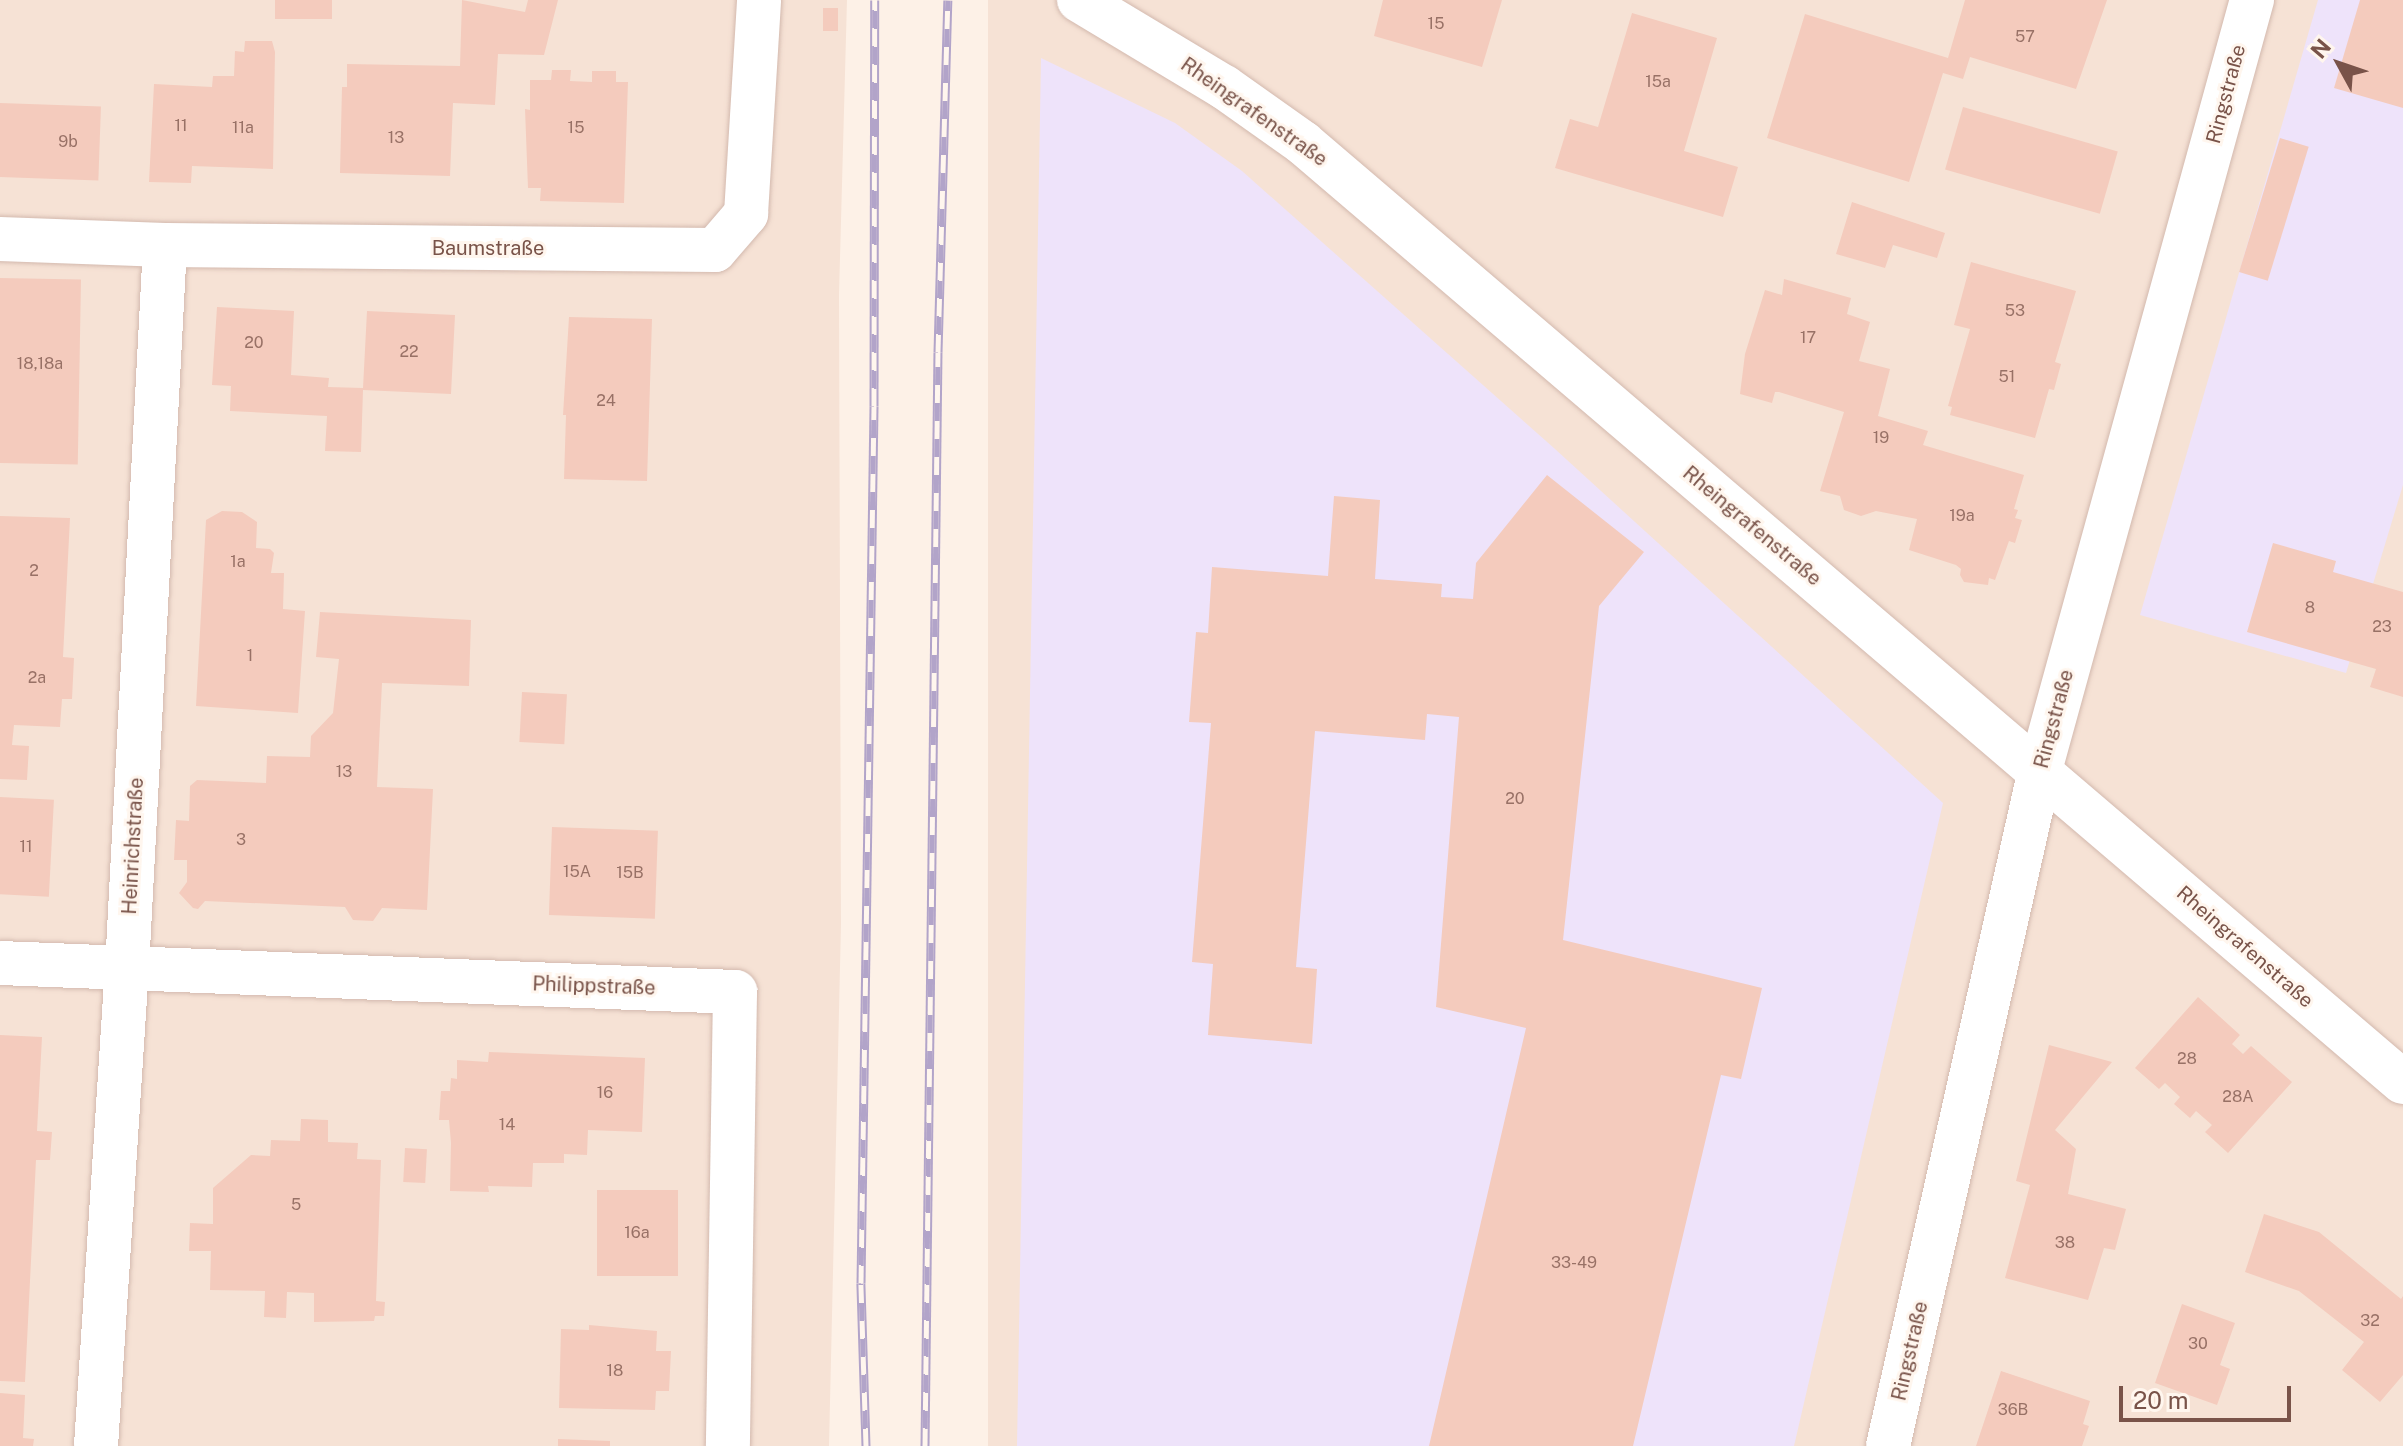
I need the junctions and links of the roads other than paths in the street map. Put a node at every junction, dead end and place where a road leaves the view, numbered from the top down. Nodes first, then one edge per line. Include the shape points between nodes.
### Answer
1 (759, 0) edge
2 (1079, 0) edge
3 (2252, 0) edge
4 (0, 239) edge
5 (165, 245) junction
6 (2040, 770) junction
7 (0, 963) edge
8 (127, 968) junction
9 (2403, 1082) edge
10 (96, 1446) edge
11 (728, 1446) edge
12 (1888, 1446) edge

1 - 5 street, Baumstraße via 746,214 715,250
2 - 6 street, Rheingrafenstraße via 1224,87 1303,143
3 - 6 street, Ringstraße
4 - 5 street, Baumstraße
5 - 8 street, Heinrichstraße
6 - 9 street, Rheingrafenstraße
6 - 12 street, Ringstraße
7 - 8 street, Philippstraße
8 - 10 street, Heinrichstraße
8 - 11 street, Philippstraße via 735,992

